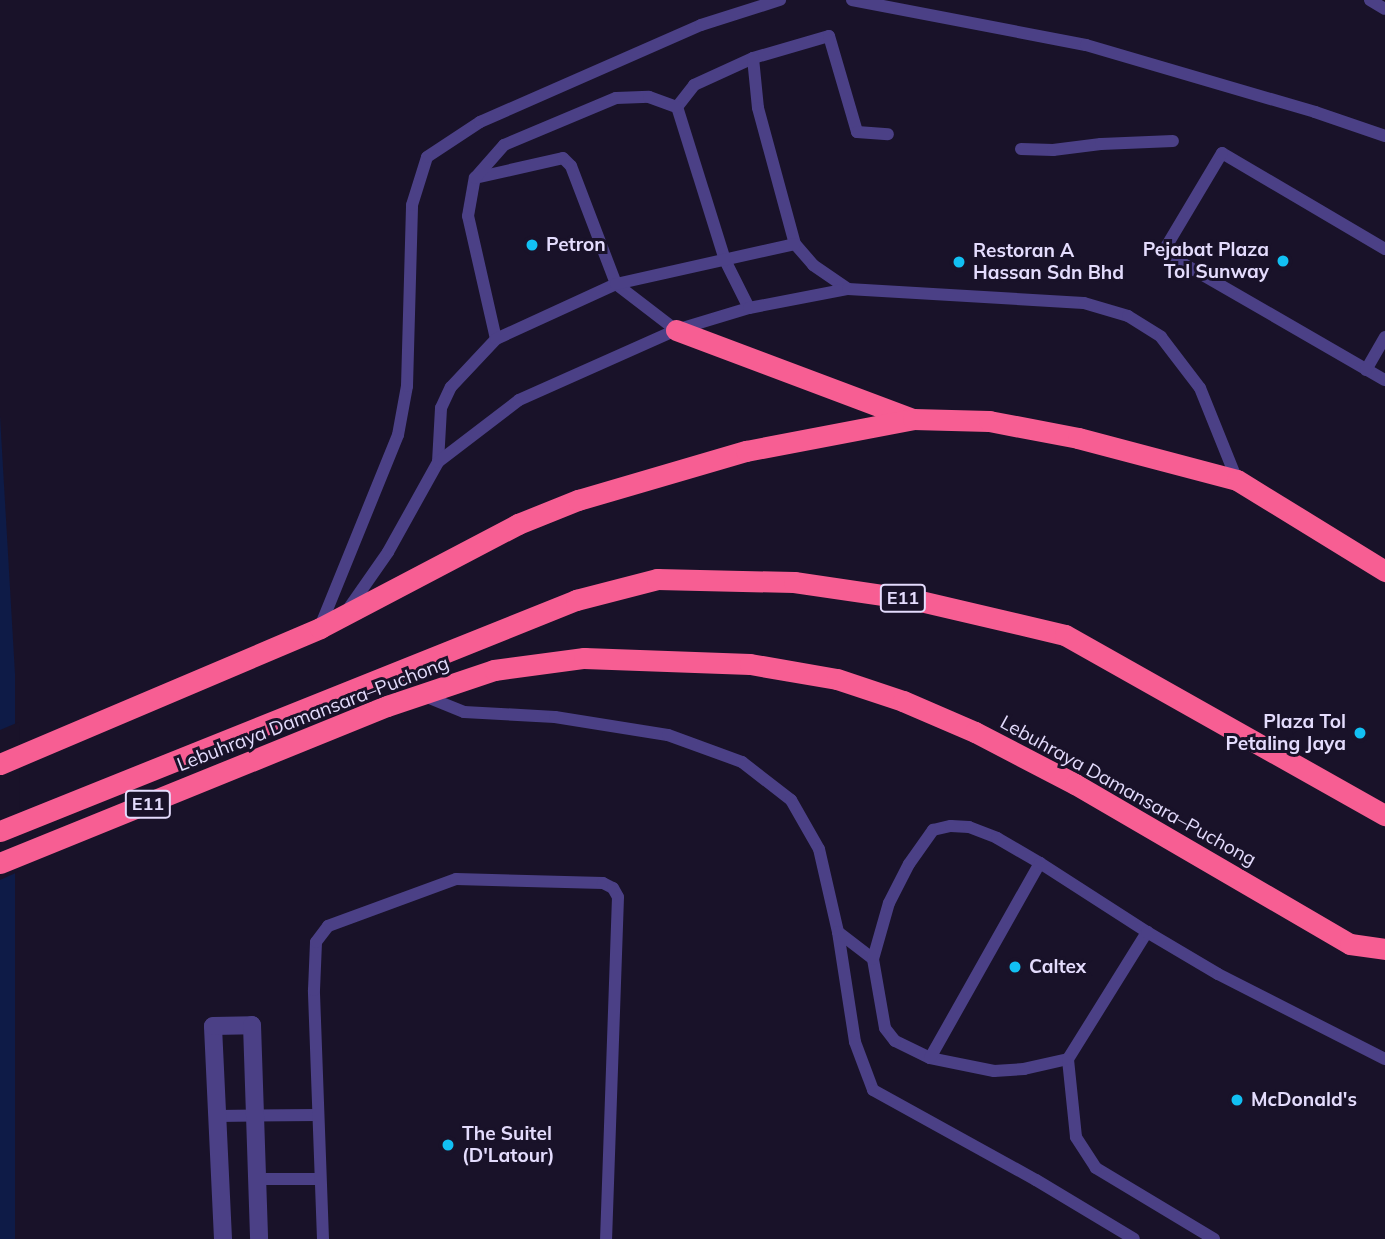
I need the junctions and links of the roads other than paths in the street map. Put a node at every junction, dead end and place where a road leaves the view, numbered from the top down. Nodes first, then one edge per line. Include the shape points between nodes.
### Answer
1 (780, 0) edge
2 (852, 0) edge
3 (1370, 0) edge
4 (1385, 9) edge
5 (753, 58) junction
6 (677, 107) junction
7 (888, 135) dead end
8 (1385, 136) edge
9 (1173, 141) dead end
10 (1021, 149) dead end
11 (475, 178) junction
12 (794, 244) junction
13 (1385, 249) edge
14 (725, 260) junction
15 (616, 284) junction
16 (848, 289) junction
17 (749, 308) junction
18 (676, 330) junction
19 (1385, 337) edge
20 (496, 339) junction
21 (1366, 370) junction
22 (1385, 380) edge
23 (913, 419) junction
24 (438, 462) junction
25 (1237, 480) junction
26 (1385, 571) edge
27 (345, 614) junction
28 (320, 628) junction
29 (419, 694) junction
30 (0, 764) edge
31 (1385, 815) edge
32 (0, 831) edge
33 (0, 863) edge
34 (1040, 863) junction
35 (838, 932) junction
36 (1147, 932) junction
37 (1385, 949) edge
38 (873, 958) junction
39 (930, 1058) junction
40 (1068, 1059) junction
41 (1385, 1059) edge
42 (256, 1115) junction
43 (318, 1115) junction
44 (217, 1116) junction
45 (257, 1179) junction
46 (320, 1179) junction
47 (223, 1239) edge
48 (259, 1239) edge
49 (323, 1239) edge
50 (606, 1239) edge
51 (1134, 1239) edge
52 (1214, 1239) edge

1 - 28 lane via 701,25 480,122 427,158 412,205 407,386 398,435
2 - 8 lane via 1086,45
3 - 4 lane
5 - 6 lane via 694,85
5 - 7 lane via 829,36 857,132
5 - 12 lane via 758,108
6 - 11 lane via 649,97 616,98 504,145
6 - 14 lane
9 - 10 lane
11 - 15 lane via 563,158 571,166
11 - 20 lane via 468,216
12 - 14 lane
12 - 16 lane via 813,265
13 - 21 lane via 1222,153 1163,253
14 - 15 lane
14 - 17 lane
15 - 18 lane
15 - 20 lane
16 - 17 lane
16 - 25 lane via 1084,303 1128,316 1160,337 1200,388
17 - 18 lane
18 - 23 highway
18 - 24 lane via 519,400
19 - 21 lane
20 - 24 lane via 451,387 441,408
21 - 22 lane
23 - 25 highway via 989,421
23 - 27 highway via 746,451 578,500 518,524
24 - 27 lane via 388,552
25 - 26 highway
27 - 28 highway
28 - 30 highway
29 - 33 highway, Lebuhraya Damansara–Puchong / E11
29 - 35 lane via 464,712 555,717 668,735 742,762 791,800 819,849
29 - 37 highway, Lebuhraya Damansara–Puchong / E11 via 495,670 584,658 750,664 837,679 975,732 1075,784 1350,944
31 - 32 highway, Lebuhraya Damansara–Puchong / E11 via 1065,635 916,600 794,582 657,579 576,600
34 - 36 lane
34 - 38 lane via 969,828 933,830 889,903
34 - 39 lane
35 - 38 lane
35 - 51 lane via 855,1042 873,1090
36 - 40 lane
36 - 41 lane via 1218,974
38 - 39 lane via 885,1028 895,1041
39 - 40 lane via 994,1071
40 - 52 lane via 1076,1137 1096,1168
42 - 43 lane
42 - 44 lane
42 - 44 street via 252,1025 213,1026
42 - 45 street
43 - 46 lane
43 - 50 lane via 316,942 328,926 456,879 603,883 618,897
44 - 47 street
45 - 46 lane
45 - 48 street
46 - 49 lane

